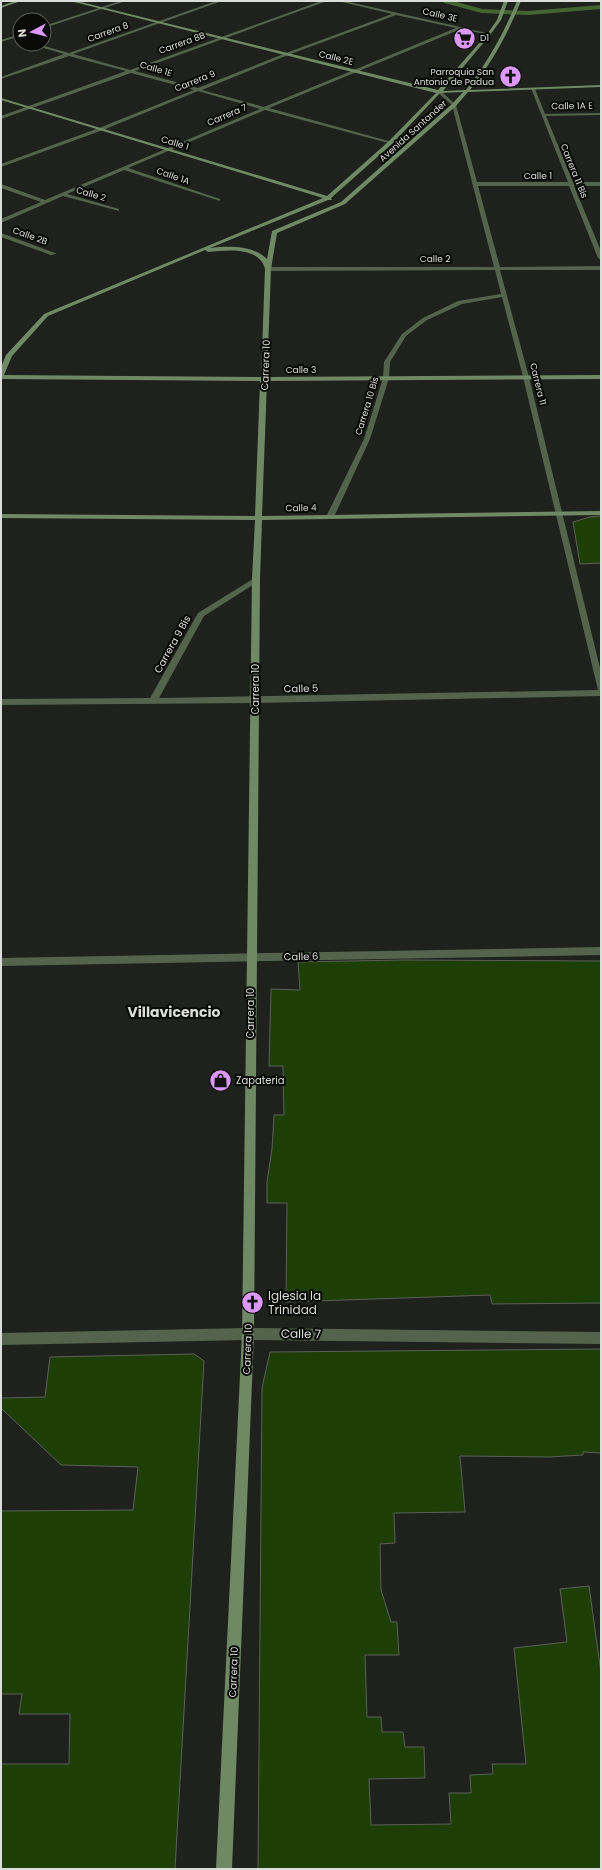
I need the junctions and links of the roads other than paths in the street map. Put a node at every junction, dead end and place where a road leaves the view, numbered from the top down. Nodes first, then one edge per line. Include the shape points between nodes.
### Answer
1 (19, 1) edge
2 (72, 1) edge
3 (124, 1) edge
4 (220, 1) edge
5 (325, 1) edge
6 (340, 1) edge
7 (506, 1) edge
8 (519, 1) edge
9 (1, 7) edge
10 (103, 8) junction
11 (397, 13) junction
12 (159, 22) junction
13 (52, 24) edge
14 (460, 28) junction
15 (489, 34) junction
16 (1, 35) edge
17 (221, 37) junction
18 (11, 38) joint
19 (1, 41) edge
20 (52, 50) edge
21 (287, 54) junction
22 (68, 55) junction
23 (131, 70) junction
24 (353, 71) junction
25 (1, 78) edge
26 (601, 86) edge
27 (197, 89) junction
28 (533, 89) junction
29 (468, 91) junction
30 (439, 92) junction
31 (1, 99) edge
32 (454, 105) junction
33 (30, 108) junction
34 (265, 108) junction
35 (601, 114) edge
36 (543, 115) junction
37 (1, 118) edge
38 (102, 129) junction
39 (390, 143) junction
40 (168, 149) junction
41 (1, 166) edge
42 (123, 168) junction
43 (474, 184) junction
44 (570, 184) junction
45 (601, 184) edge
46 (1, 186) edge
47 (61, 194) junction
48 (328, 198) junction
49 (218, 200) dead end
50 (46, 202) junction
51 (343, 203) junction
52 (117, 210) dead end
53 (1, 221) edge
54 (1, 235) edge
55 (53, 254) dead end
56 (186, 255) junction
57 (601, 258) edge
58 (497, 268) junction
59 (601, 268) edge
60 (268, 269) junction
61 (504, 295) junction
62 (1, 376) edge
63 (526, 377) junction
64 (601, 377) edge
65 (386, 378) junction
66 (264, 379) junction
67 (558, 512) junction
68 (601, 513) edge
69 (1, 516) edge
70 (330, 517) junction
71 (258, 518) junction
72 (256, 579) junction
73 (601, 689) edge
74 (601, 693) edge
75 (154, 699) junction
76 (256, 700) junction
77 (1, 702) edge
78 (601, 951) edge
79 (251, 957) junction
80 (1, 962) edge
81 (248, 1334) junction
82 (601, 1338) edge
83 (1, 1340) edge
84 (224, 1869) edge

1 - 9 main road
2 - 10 main road, Calle 2E
3 - 10 street
4 - 12 street, Carrera 8
5 - 17 street, Carrera 8B
6 - 11 street, Calle 3E
7 - 15 main road, Avenida Santander via 499,20
8 - 29 main road, Avenida Santander via 512,20
10 - 12 main road, Calle 2E
10 - 13 street
11 - 14 street, Calle 3E
11 - 21 street, Carrera 9
12 - 17 main road, Calle 2E
12 - 22 street, Carrera 8
14 - 15 street, Calle 3E
14 - 24 street, Carrera 7
15 - 30 main road, Avenida Santander
16 - 18 street
17 - 21 main road, Calle 2E
17 - 23 street, Carrera 8B
18 - 19 street
20 - 22 street, Calle 1E
21 - 24 main road, Calle 2E
21 - 27 street, Carrera 9
22 - 23 street, Calle 1E
22 - 25 street, Carrera 8
23 - 27 street, Calle 1E
23 - 33 street, Carrera 8B
24 - 30 main road, Calle 2E
24 - 34 street, Carrera 7
26 - 28 main road, Calle 2E
27 - 34 street, Calle 1E
27 - 38 street, Carrera 9
28 - 29 main road, Calle 2E
28 - 36 street, Carrera 11 Bis
29 - 30 main road, Calle 2E
29 - 32 main road, Avenida Santander
30 - 32 street
30 - 39 main road, Avenida Santander
31 - 33 main road, Calle 1
32 - 43 street, Carrera 11
32 - 51 main road, Avenida Santander
33 - 37 street, Carrera 8B
33 - 38 main road, Calle 1
34 - 39 street, Calle 1E
34 - 40 street, Carrera 7
35 - 36 street, Calle 1A E
36 - 44 street, Carrera 11 Bis
38 - 40 main road, Calle 1
38 - 41 street, Carrera 9
39 - 48 main road, Avenida Santander
40 - 42 street, Carrera 7
40 - 48 main road, Calle 1
42 - 47 street, Carrera 7
42 - 49 street, Calle 1A
43 - 44 street, Calle 1
43 - 58 street, Carrera 11
44 - 45 street, Calle 1
44 - 57 street, Carrera 11 Bis
46 - 50 street
47 - 50 street, Carrera 7
47 - 52 street, Calle 2
48 - 51 main road, Calle 1
48 - 56 main road
50 - 53 street, Carrera 7
51 - 60 main road, Carrera 10 via 274,232
54 - 55 street, Calle 2B
56 - 60 main road via 212,250 239,249 258,254 265,259
56 - 62 main road via 46,315 9,355
58 - 59 street, Calle 2
58 - 60 street, Calle 2
58 - 61 street, Carrera 11
60 - 66 main road, Carrera 10
61 - 63 street, Carrera 11
61 - 65 street, Carrera 10 Bis via 460,302 425,318 404,335 387,362
62 - 66 main road, Calle 3
63 - 64 main road, Calle 3
63 - 65 main road, Calle 3
63 - 67 street, Carrera 11
65 - 66 main road, Calle 3
65 - 70 street, Carrera 10 Bis via 367,439
66 - 71 main road, Carrera 10
67 - 68 main road, Calle 4
67 - 70 main road, Calle 4
67 - 73 street, Carrera 11
69 - 71 main road, Calle 4
70 - 71 main road, Calle 4
71 - 72 main road, Carrera 10
72 - 75 street, Carrera 9 Bis via 201,615
72 - 76 main road, Carrera 10
74 - 76 street, Calle 5
75 - 76 street, Calle 5
75 - 77 street, Calle 5
76 - 79 main road, Carrera 10
78 - 79 street, Calle 6
79 - 80 street, Calle 6
79 - 81 main road, Carrera 10
81 - 82 street, Calle 7
81 - 83 street, Calle 7
81 - 84 main road, Carrera 10

